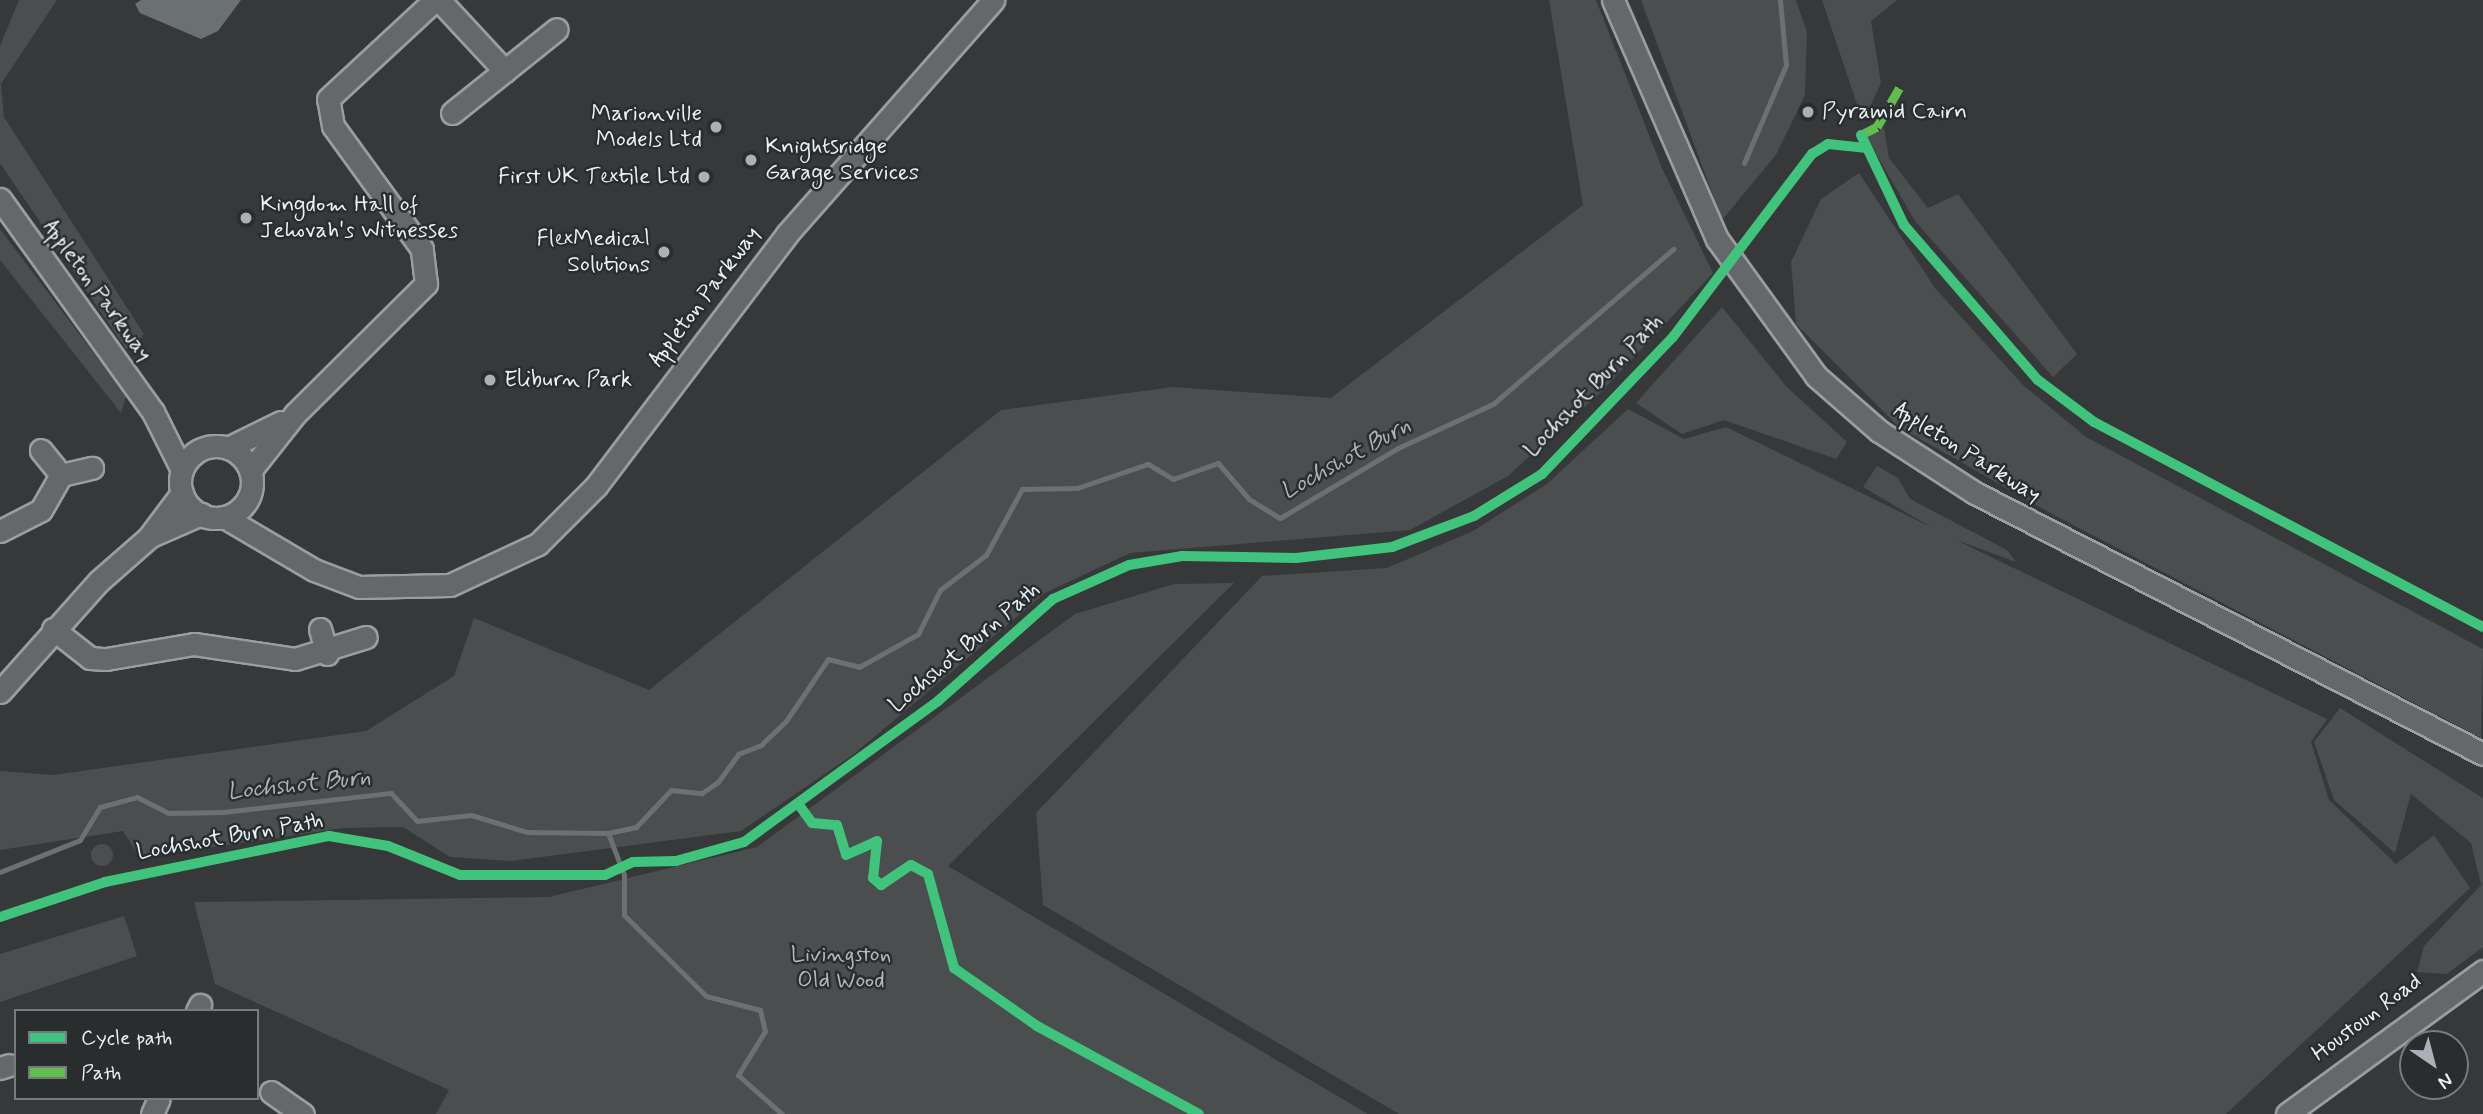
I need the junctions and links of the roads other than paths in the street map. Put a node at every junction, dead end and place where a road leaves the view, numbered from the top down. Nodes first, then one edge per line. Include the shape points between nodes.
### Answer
1 (437, 0) edge
2 (993, 0) edge
3 (1613, 0) edge
4 (557, 29) dead end
5 (505, 71) junction
6 (452, 113) dead end
7 (0, 199) edge
8 (153, 412) junction
9 (295, 414) junction
10 (206, 447) junction
11 (228, 448) junction
12 (41, 450) dead end
13 (92, 468) dead end
14 (182, 470) junction
15 (250, 471) junction
16 (61, 475) junction
17 (182, 493) junction
18 (250, 493) junction
19 (201, 514) junction
20 (224, 517) junction
21 (0, 531) edge
22 (149, 537) junction
23 (277, 547) junction
24 (52, 629) junction
25 (320, 629) dead end
26 (366, 637) dead end
27 (327, 654) junction
28 (8, 665) edge
29 (0, 692) edge
30 (2483, 754) edge
31 (2483, 971) edge
32 (271, 1092) dead end
33 (303, 1114) edge
34 (2287, 1114) edge

1 - 5 street
1 - 9 street via 328,99 333,126 422,249 426,284
2 - 23 street, Appleton Parkway via 787,234 596,486 538,544 450,584 397,589 334,580
3 - 30 street, Appleton Parkway via 1717,239 1816,376 1879,431 1964,487
4 - 5 street
5 - 6 street
7 - 8 street, Appleton Parkway
8 - 10 street, Appleton Parkway
8 - 14 street, Appleton Parkway
9 - 11 street
9 - 15 street
10 - 11 street
10 - 14 street
11 - 15 street
12 - 16 street
13 - 16 street
14 - 17 street, Appleton Parkway
15 - 18 street
16 - 21 street via 41,510
17 - 19 street
17 - 22 street
18 - 20 street
18 - 23 street
19 - 20 street, Appleton Parkway
19 - 22 street
20 - 23 street, Appleton Parkway
22 - 24 street
24 - 27 street via 90,658 194,644 261,657
24 - 28 street
25 - 27 street
26 - 27 street
28 - 29 street
31 - 34 street, Houstoun Road
32 - 33 street

